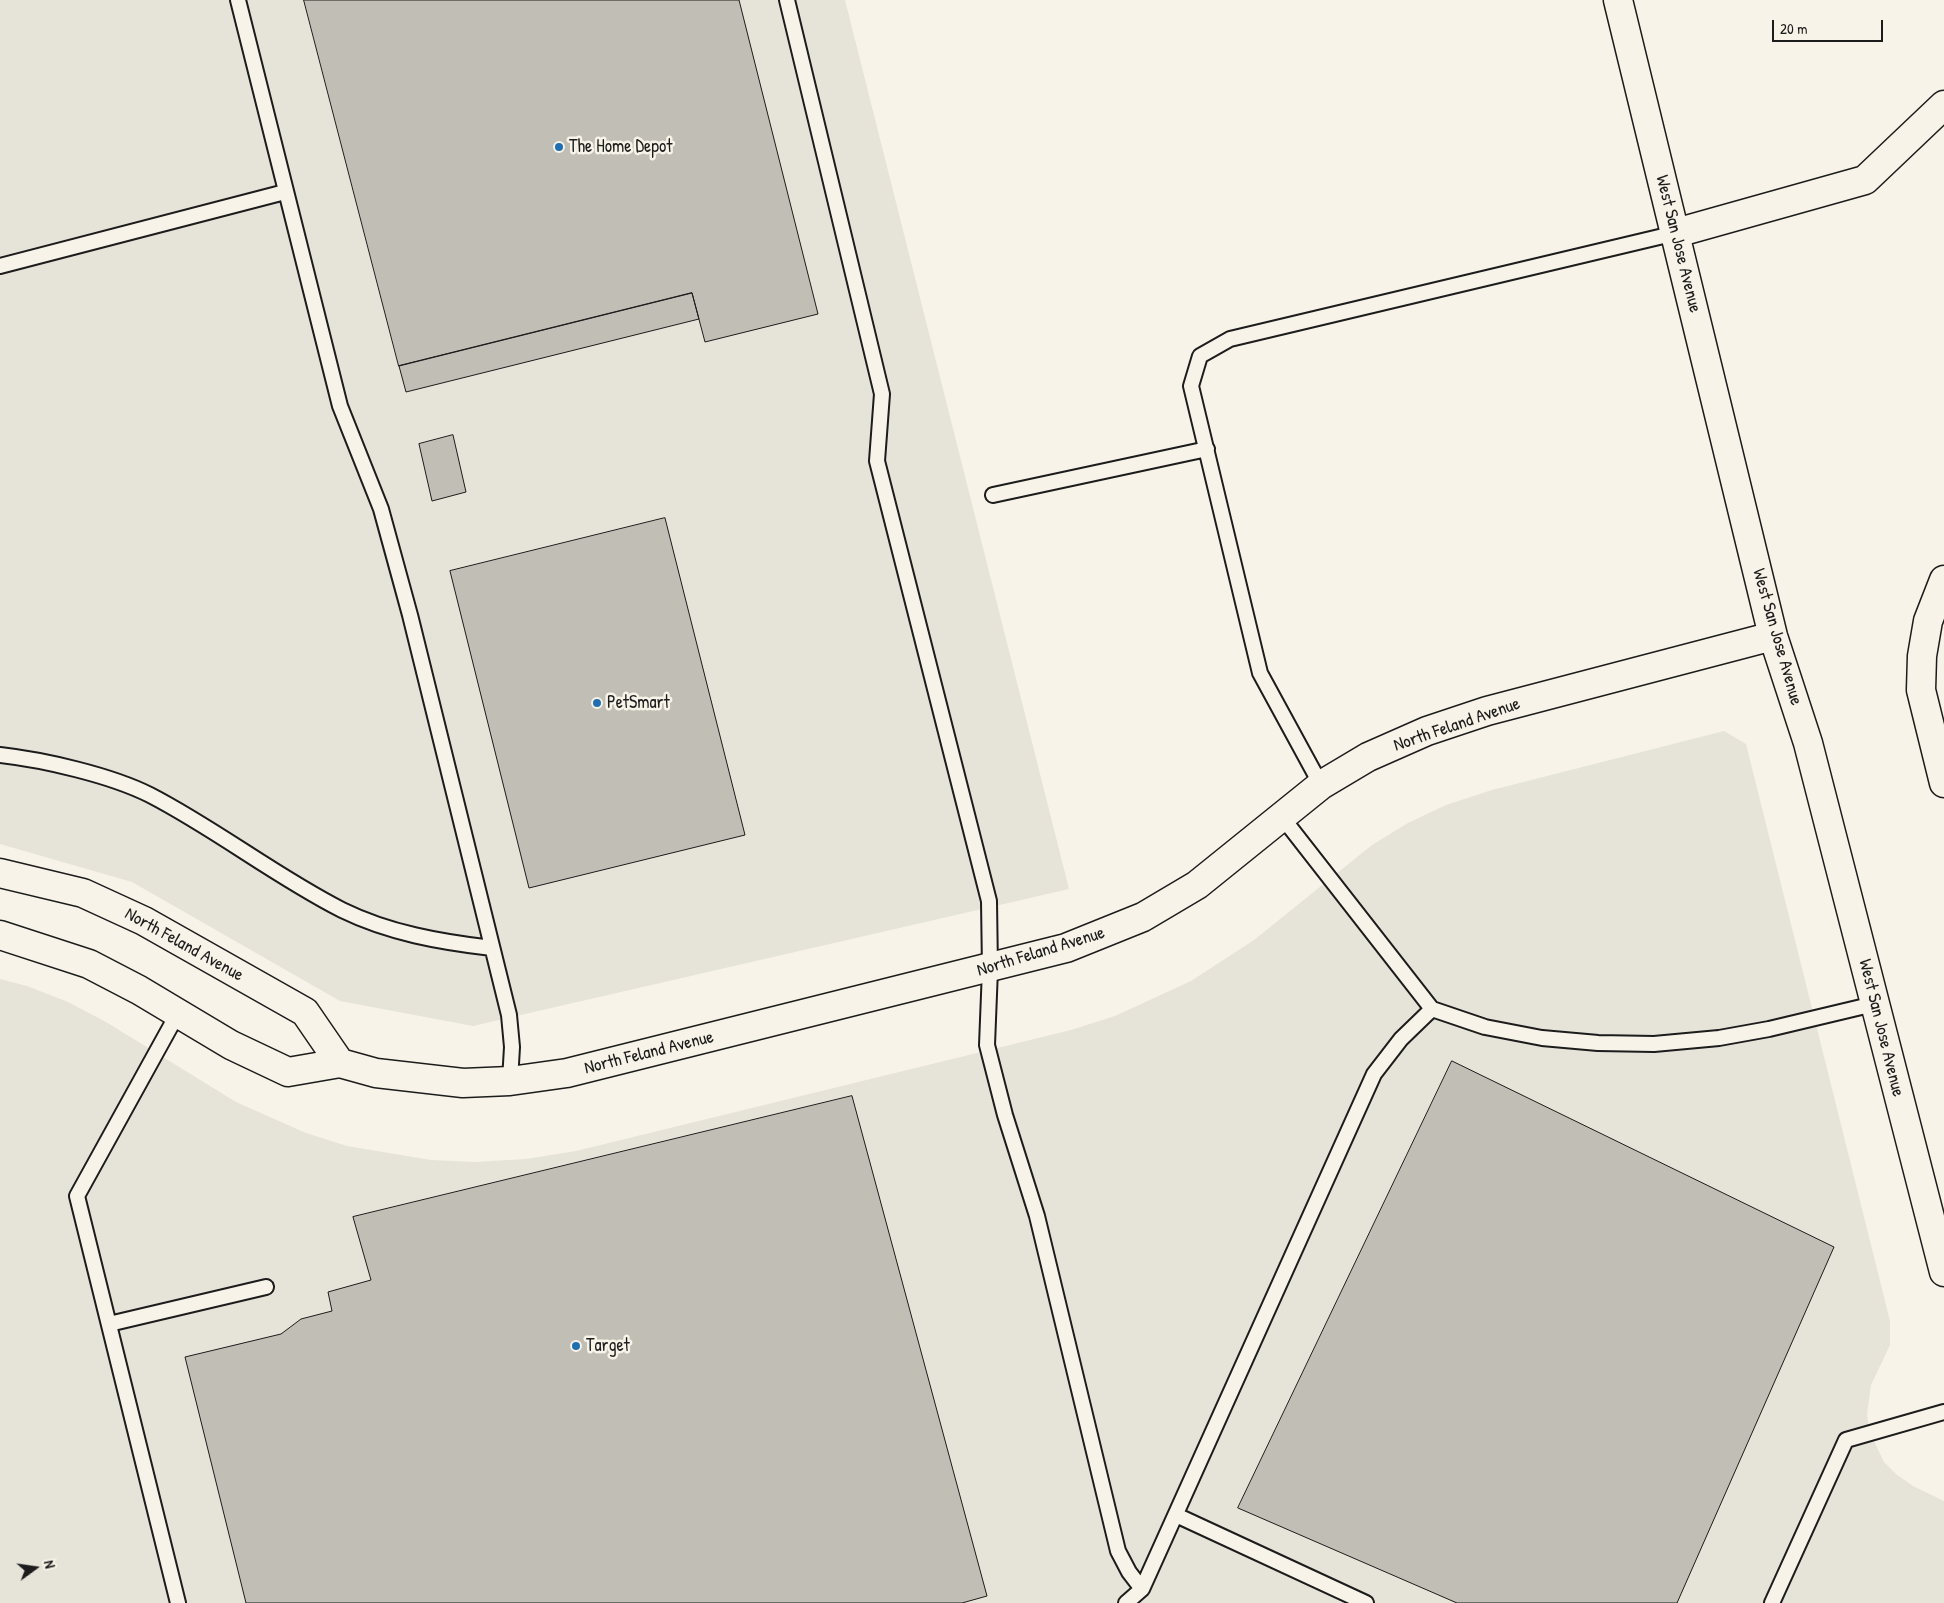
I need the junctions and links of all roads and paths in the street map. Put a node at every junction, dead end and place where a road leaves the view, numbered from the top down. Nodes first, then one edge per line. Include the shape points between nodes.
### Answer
1 (238, 0) edge
2 (787, 0) edge
3 (1618, 0) edge
4 (1944, 105) edge
5 (285, 192) junction
6 (1676, 234) junction
7 (0, 266) edge
8 (1207, 449) junction
9 (993, 495) dead end
10 (1944, 580) edge
11 (1773, 636) junction
12 (0, 755) edge
13 (1944, 783) edge
14 (1321, 785) junction
15 (1282, 817) junction
16 (0, 873) edge
17 (0, 935) edge
18 (492, 948) junction
19 (990, 969) junction
20 (1874, 1004) junction
21 (1432, 1010) junction
22 (178, 1013) junction
23 (340, 1063) junction
24 (510, 1081) junction
25 (1944, 1272) edge
26 (266, 1287) dead end
27 (109, 1324) junction
28 (1944, 1412) edge
29 (1176, 1515) junction
30 (1142, 1589) junction
31 (178, 1603) edge
32 (1126, 1603) edge
33 (1366, 1603) edge
34 (1772, 1603) edge

1 - 5 lane
2 - 19 lane via 882,394 876,461 989,902
3 - 6 street, West San Jose Avenue
4 - 6 street via 1865,180
5 - 7 lane
5 - 18 lane via 340,406 381,509
6 - 8 lane via 1230,340 1200,356 1191,386
6 - 11 street, West San Jose Avenue
8 - 9 lane
8 - 14 lane via 1260,673
10 - 13 street via 1928,621 1921,690
11 - 14 street, North Feland Avenue via 1487,711 1427,731 1368,757
11 - 20 street, West San Jose Avenue via 1808,743
12 - 18 lane via 78,771 148,794 342,910 382,926 418,937
14 - 15 street, North Feland Avenue
15 - 19 street, North Feland Avenue via 1197,886 1143,917 1066,948
15 - 21 lane
16 - 23 street, North Feland Avenue via 83,894 178,940 305,1012
17 - 22 street, North Feland Avenue via 89,964
18 - 24 lane via 509,1015 512,1047
19 - 24 street, North Feland Avenue via 567,1073
19 - 30 lane via 987,1045 1005,1115 1038,1216 1118,1551
20 - 21 lane via 1752,1032 1654,1044 1542,1038
20 - 25 street, West San Jose Avenue
21 - 29 lane via 1401,1039 1374,1074
22 - 23 street, North Feland Avenue via 231,1045 288,1072
22 - 27 lane via 77,1196
23 - 24 street, North Feland Avenue via 376,1073 422,1079 463,1083
26 - 27 lane
27 - 31 lane
28 - 34 lane via 1846,1440
29 - 30 lane
29 - 33 lane
30 - 32 lane

